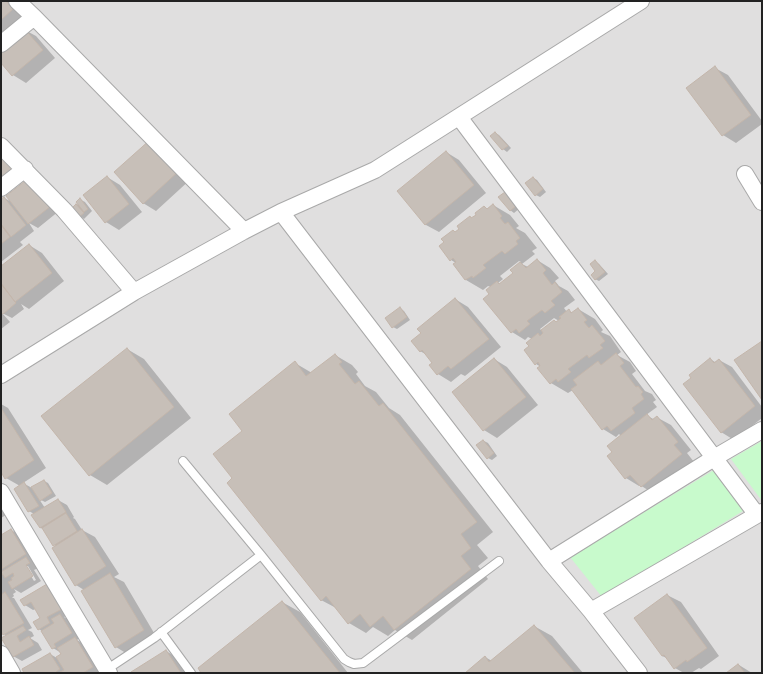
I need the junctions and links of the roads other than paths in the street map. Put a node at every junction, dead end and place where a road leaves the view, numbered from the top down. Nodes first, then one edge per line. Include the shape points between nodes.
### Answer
1 (17, 1) edge
2 (641, 1) edge
3 (34, 17) junction
4 (1, 44) edge
5 (459, 117) junction
6 (1, 146) edge
7 (25, 169) junction
8 (745, 174) dead end
9 (1, 188) edge
10 (762, 202) edge
11 (281, 212) junction
12 (244, 231) junction
13 (134, 292) junction
14 (1, 375) edge
15 (762, 430) edge
16 (714, 458) junction
17 (183, 461) dead end
18 (1, 492) edge
19 (759, 514) edge
20 (261, 555) junction
21 (499, 560) dead end
22 (549, 561) junction
23 (591, 611) junction
24 (161, 632) junction
25 (1, 654) edge
26 (105, 672) edge
27 (12, 673) edge
28 (191, 673) edge
29 (639, 673) edge

1 - 3 street
2 - 5 street
3 - 4 street
3 - 12 street
5 - 11 street via 375,170
5 - 16 street
6 - 7 street
7 - 9 street
7 - 13 street
8 - 10 street
11 - 12 street
11 - 22 street
12 - 13 street
13 - 14 street
15 - 16 street
16 - 19 street
16 - 22 street
17 - 20 lane
18 - 26 street
19 - 23 street
20 - 21 lane via 344,659 354,664 363,663
20 - 24 lane
22 - 23 street
23 - 29 street
24 - 26 lane
24 - 28 lane
25 - 27 street

